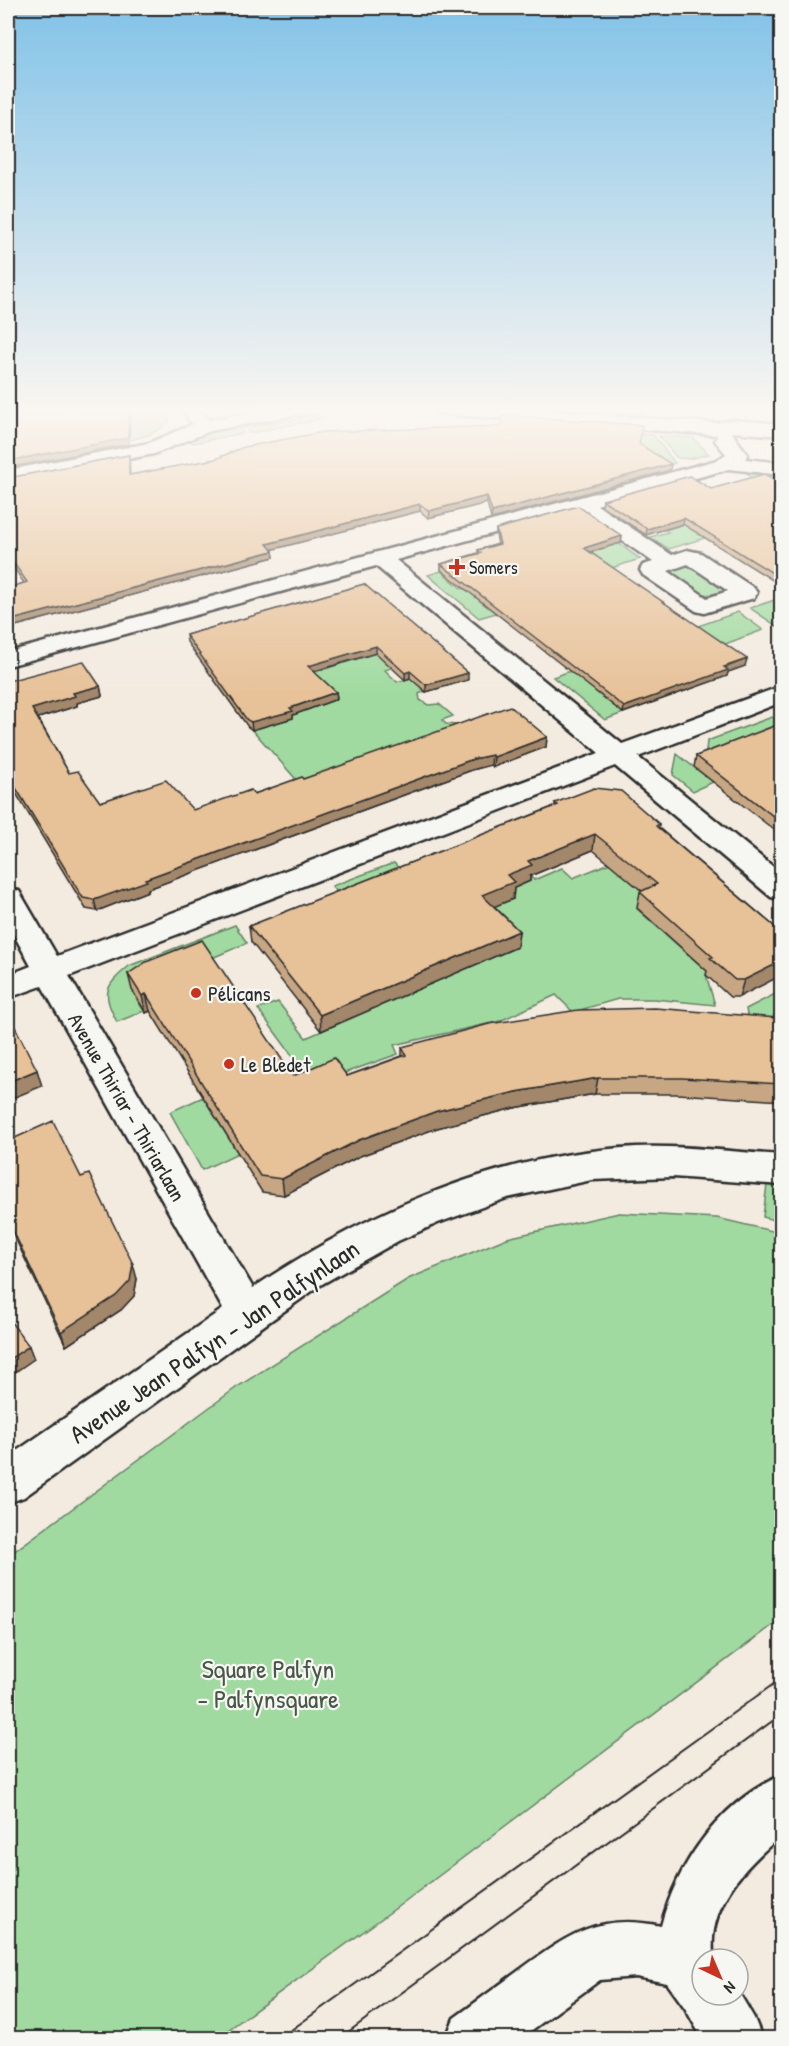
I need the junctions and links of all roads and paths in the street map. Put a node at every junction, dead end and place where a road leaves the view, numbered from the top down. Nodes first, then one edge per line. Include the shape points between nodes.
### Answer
1 (576, 504) edge
2 (583, 504) edge
3 (380, 558) junction
4 (669, 563) dead end
5 (8, 659) edge
6 (782, 693) edge
7 (618, 756) junction
8 (782, 890) edge
9 (8, 898) edge
10 (48, 972) junction
11 (8, 987) edge
12 (782, 1170) edge
13 (247, 1315) junction
14 (8, 1482) edge
15 (782, 1802) edge
16 (690, 1953) edge
17 (690, 1974) edge
18 (714, 2007) edge
19 (474, 2038) edge
20 (734, 2038) edge

1 - 3 street
2 - 4 street
3 - 5 street
3 - 7 street
6 - 7 street
7 - 8 street
7 - 10 street
9 - 10 street, Avenue Thiriar - Thiriarlaan
10 - 11 street
10 - 13 street, Avenue Thiriar - Thiriarlaan
12 - 13 street, Avenue Jean Palfyn - Jan Palfynlaan via 636,1162 531,1177 396,1223 308,1272
13 - 14 street, Avenue Jean Palfyn - Jan Palfynlaan
15 - 16 street via 750,1827 707,1875 685,1935
17 - 19 street via 665,1954 605,1949 585,1957
18 - 20 street

